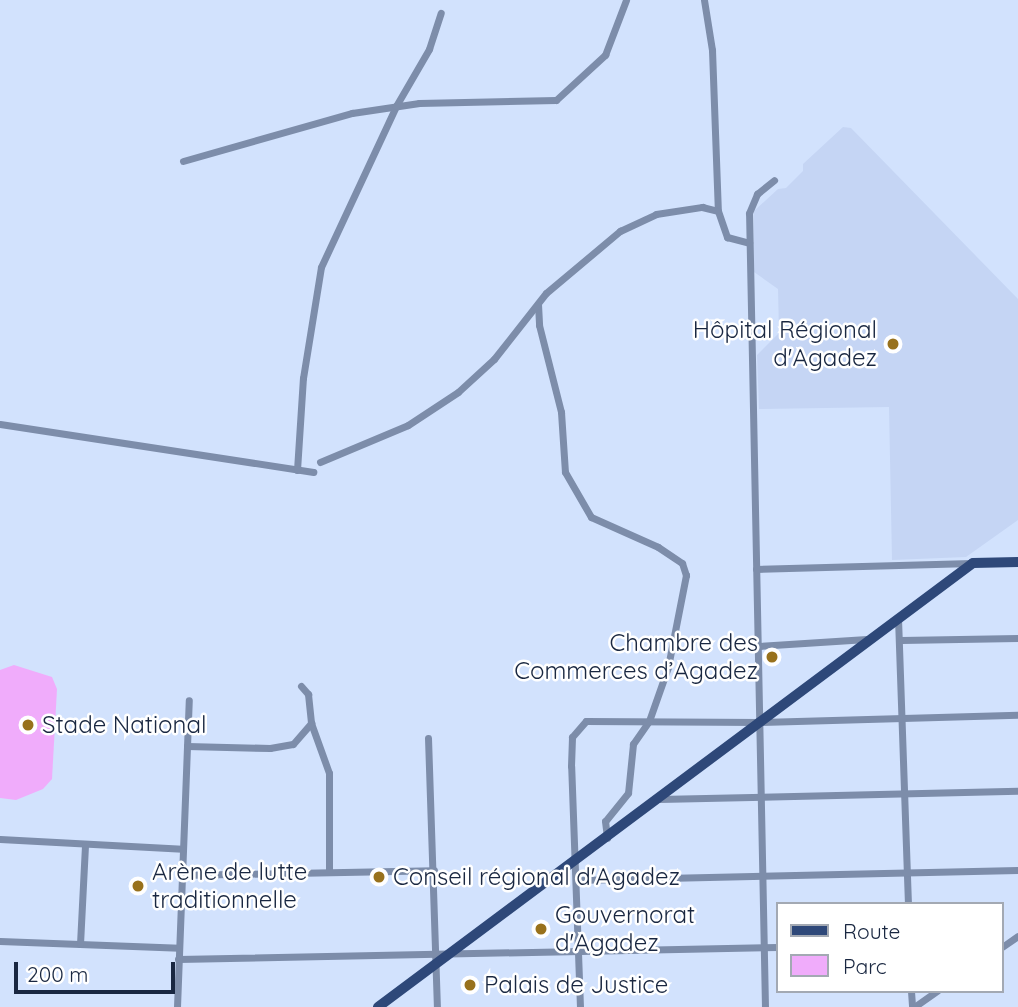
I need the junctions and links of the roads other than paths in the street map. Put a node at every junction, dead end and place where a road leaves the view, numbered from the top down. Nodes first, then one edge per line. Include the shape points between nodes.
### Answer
1 (626, 0) edge
2 (704, 0) edge
3 (441, 13) dead end
4 (396, 106) junction
5 (183, 161) dead end
6 (774, 180) dead end
7 (718, 211) junction
8 (749, 243) junction
9 (538, 304) junction
10 (0, 424) edge
11 (320, 462) dead end
12 (297, 470) junction
13 (313, 472) dead end
14 (1018, 562) edge
15 (973, 563) junction
16 (756, 569) junction
17 (898, 618) junction
18 (1018, 638) edge
19 (867, 639) junction
20 (901, 640) junction
21 (758, 646) junction
22 (301, 686) dead end
23 (189, 700) dead end
24 (1018, 715) edge
25 (901, 718) junction
26 (649, 720) junction
27 (760, 722) junction
28 (311, 723) junction
29 (428, 738) dead end
30 (187, 746) junction
31 (1018, 790) edge
32 (904, 793) junction
33 (762, 796) junction
34 (658, 799) junction
35 (607, 838) junction
36 (0, 839) edge
37 (85, 844) junction
38 (181, 849) junction
39 (575, 862) junction
40 (434, 870) junction
41 (1018, 870) edge
42 (329, 872) junction
43 (907, 874) junction
44 (182, 875) junction
45 (763, 878) junction
46 (577, 880) junction
47 (908, 902) edge
48 (0, 941) edge
49 (80, 944) junction
50 (776, 947) edge
51 (179, 948) junction
52 (764, 948) junction
53 (579, 950) junction
54 (450, 951) junction
55 (436, 957) junction
56 (178, 959) junction
57 (934, 993) edge
58 (177, 1007) edge
59 (378, 1007) edge
60 (437, 1007) edge
61 (580, 1007) edge
62 (765, 1007) edge
63 (913, 1007) edge

1 - 4 street via 605,55 556,100
2 - 7 street via 712,50
3 - 4 street via 429,50
4 - 5 street via 352,113
4 - 12 street via 321,267 303,378
6 - 8 street via 751,203
7 - 8 street via 727,237
7 - 9 street via 685,207 620,231 582,259
8 - 16 street
9 - 11 street via 494,359 458,392 408,425
9 - 26 street via 561,412 565,472 591,517 658,547 682,563 686,575 668,667
10 - 12 street
12 - 13 street
14 - 15 main road
15 - 16 street
15 - 17 main road
16 - 21 street
17 - 19 main road
17 - 20 street
18 - 20 street
19 - 21 street
19 - 27 main road
20 - 25 street
21 - 27 street
22 - 28 street via 308,694
23 - 30 street
24 - 25 street
25 - 27 street
25 - 32 street
26 - 27 street
26 - 35 street via 633,744 628,793 605,821
26 - 39 street via 592,720 576,728 571,766
27 - 33 street
27 - 34 main road
28 - 30 street via 294,743 270,748
28 - 42 street via 329,773
29 - 40 street
30 - 38 street
31 - 32 street
32 - 33 street
32 - 43 street
33 - 34 street
33 - 45 street
34 - 35 main road
35 - 39 main road
36 - 37 street
37 - 38 street
37 - 49 street
38 - 44 street
39 - 46 street
39 - 54 main road
40 - 42 street
40 - 55 street
41 - 43 street
42 - 44 street
43 - 45 street
43 - 47 street
44 - 51 street
45 - 46 street
45 - 52 street
46 - 53 street
48 - 49 street
49 - 51 street
50 - 52 street
51 - 56 street
52 - 53 street
52 - 62 street
53 - 54 street
53 - 61 street
54 - 55 main road
55 - 56 street
55 - 59 main road
55 - 60 street
56 - 58 street
57 - 63 street

